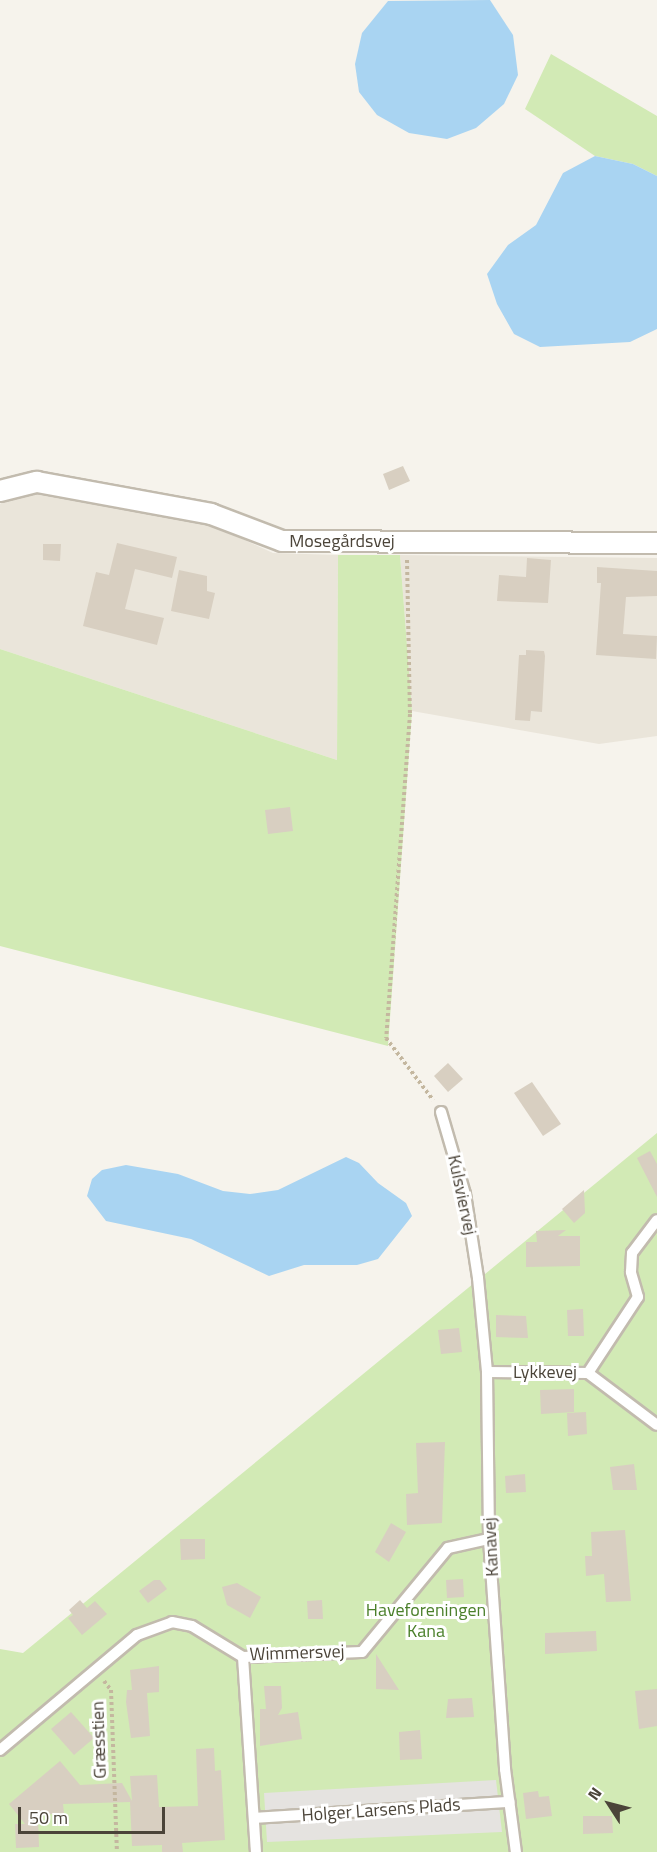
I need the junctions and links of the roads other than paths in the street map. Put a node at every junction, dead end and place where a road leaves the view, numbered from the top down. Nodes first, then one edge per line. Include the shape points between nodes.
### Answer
1 (0, 490) edge
2 (657, 543) edge
3 (441, 1112) road end
4 (657, 1220) edge
5 (478, 1278) joint
6 (487, 1372) junction
7 (588, 1373) junction
8 (657, 1425) edge
9 (489, 1539) junction
10 (243, 1657) junction
11 (0, 1750) edge
12 (509, 1802) junction
13 (254, 1818) junction
14 (256, 1852) edge
15 (516, 1852) edge

1 - 2 street, Mosegårdsvej via 37,483 211,514 282,541
3 - 5 lane, Kulsviervej via 465,1194
4 - 7 lane via 632,1253 631,1272 638,1297
5 - 6 lane, Kanavej
6 - 7 lane, Lykkevej
6 - 9 lane, Kanavej
7 - 8 lane, Lykkevej
9 - 10 lane, Wimmersvej via 448,1548 362,1652
9 - 12 lane, Kanavej
10 - 11 lane, Wimmersvej via 192,1626 172,1622 136,1635
10 - 13 lane
12 - 13 lane, Holger Larsens Plads
12 - 15 lane, Kanavej
13 - 14 lane

